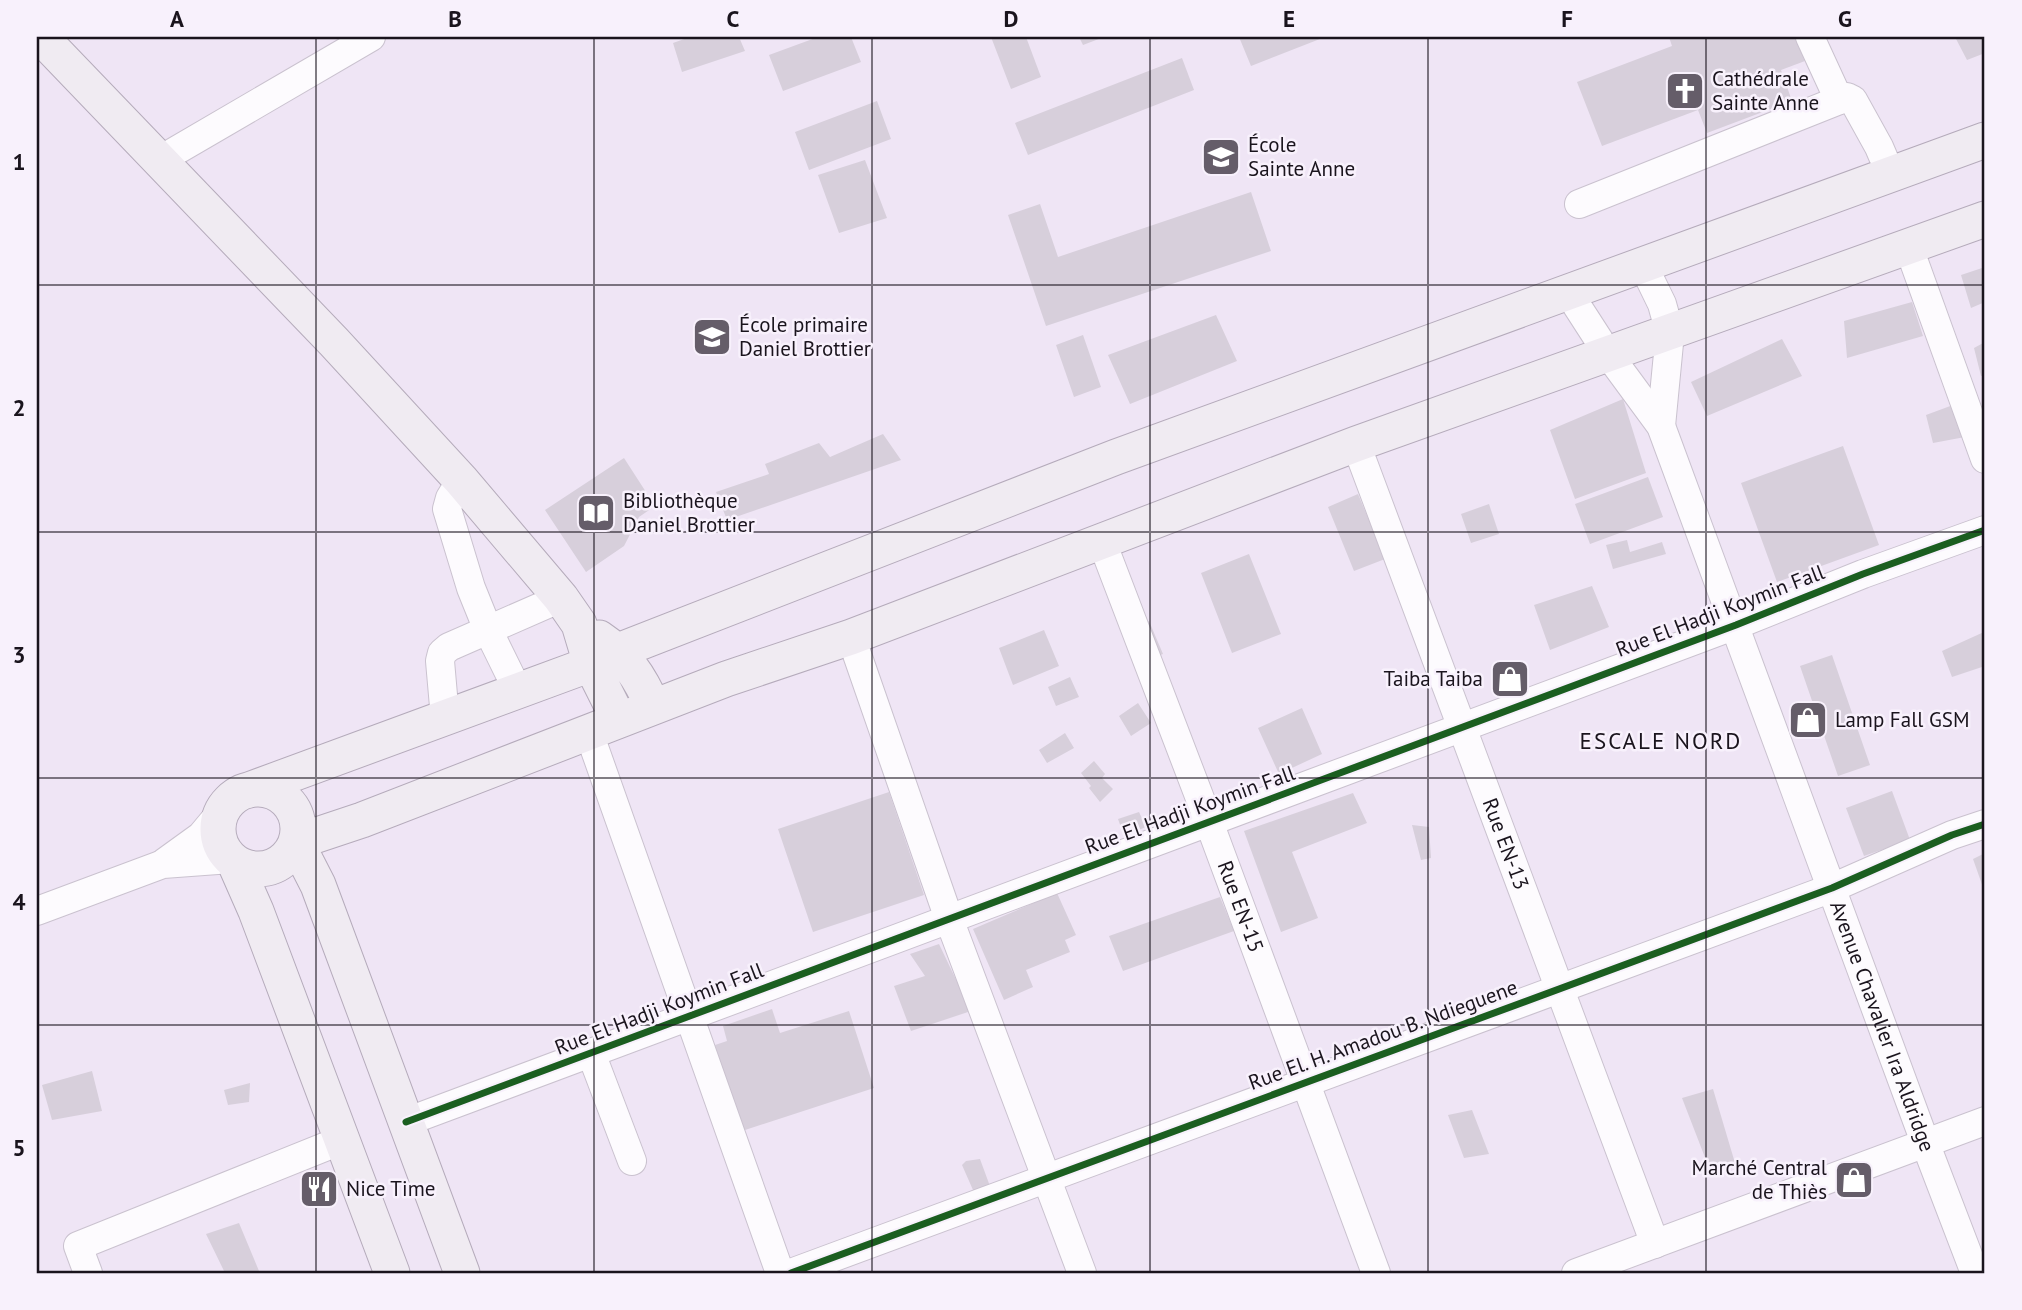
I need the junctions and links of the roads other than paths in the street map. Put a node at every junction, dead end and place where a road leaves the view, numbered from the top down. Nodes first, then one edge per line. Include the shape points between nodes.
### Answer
1 (41, 37) edge
2 (371, 37) edge
3 (1810, 37) edge
4 (1839, 100) junction
5 (1985, 140) edge
6 (160, 160) junction
7 (1891, 175) junction
8 (1579, 204) dead end
9 (1985, 219) edge
10 (1909, 248) junction
11 (1643, 265) junction
12 (1569, 292) junction
13 (1670, 333) junction
14 (1608, 354) junction
15 (1661, 426) junction
16 (1356, 444) junction
17 (1985, 459) edge
18 (461, 480) junction
19 (1985, 530) edge
20 (1102, 542) junction
21 (570, 611) junction
22 (1736, 625) junction
23 (488, 630) junction
24 (851, 637) junction
25 (605, 657) junction
26 (518, 691) junction
27 (653, 707) junction
28 (445, 718) junction
29 (604, 727) junction
30 (1463, 727) junction
31 (234, 801) junction
32 (1209, 822) junction
33 (1985, 824) edge
34 (296, 842) junction
35 (232, 860) junction
36 (163, 864) junction
37 (1832, 888) junction
38 (37, 911) edge
39 (949, 919) junction
40 (1560, 989) junction
41 (689, 1016) junction
42 (592, 1053) junction
43 (1305, 1083) junction
44 (1985, 1121) edge
45 (406, 1122) junction
46 (342, 1140) junction
47 (1926, 1145) junction
48 (632, 1161) dead end
49 (1047, 1178) junction
50 (1655, 1244) junction
51 (88, 1273) edge
52 (392, 1273) edge
53 (462, 1273) edge
54 (780, 1273) edge
55 (791, 1273) edge
56 (1082, 1273) edge
57 (1376, 1273) edge
58 (1576, 1273) edge
59 (1975, 1273) edge

1 - 6 main road
2 - 6 street
3 - 4 street
4 - 7 street via 1853,100
4 - 8 street
5 - 7 main road
6 - 18 main road
7 - 11 main road
9 - 10 main road
10 - 13 main road
10 - 17 street
11 - 12 main road
11 - 13 street
12 - 14 street
12 - 25 main road via 1116,457
13 - 14 main road
13 - 15 street
14 - 15 street
14 - 16 main road
15 - 22 street, Avenue Chavalier Ira Aldridge
16 - 20 main road
16 - 30 street, Rue EN-13
18 - 21 main road
18 - 23 street via 447,509
19 - 22 street, Rue El Hadji Koymin Fall
20 - 24 main road
20 - 32 street, Rue EN-15
21 - 23 street
21 - 25 main road
22 - 30 street, Rue El Hadji Koymin Fall
22 - 37 street, Avenue Chavalier Ira Aldridge
23 - 26 street
23 - 28 street via 442,653
24 - 27 main road
24 - 39 street
25 - 26 main road
25 - 27 main road via 642,684
25 - 29 main road
26 - 28 main road
27 - 29 main road
28 - 31 main road
29 - 34 main road
29 - 41 street
30 - 32 street, Rue El Hadji Koymin Fall
30 - 40 street, Rue EN-13
31 - 34 main road via 271,791 282,797 296,817
31 - 35 main road via 218,834
31 - 36 street via 201,836
32 - 39 street, Rue El Hadji Koymin Fall
32 - 43 street, Rue EN-15
33 - 37 street, Rue El. H. Amadou B. Ndieguene
34 - 35 main road via 281,862 270,867 245,867
34 - 45 main road via 318,885
35 - 36 street
35 - 46 main road via 256,911
36 - 38 street
37 - 40 street, Rue El. H. Amadou B. Ndieguene
37 - 47 street, Avenue Chavalier Ira Aldridge
39 - 41 street, Rue El Hadji Koymin Fall
39 - 49 street
40 - 43 street, Rue El. H. Amadou B. Ndieguene
40 - 50 street, Rue EN-13
41 - 42 street, Rue El Hadji Koymin Fall
41 - 54 street
42 - 45 street, Rue El Hadji Koymin Fall
42 - 48 street
43 - 49 street, Rue El. H. Amadou B. Ndieguene
43 - 57 street, Rue EN-15
44 - 47 street
45 - 53 main road
46 - 51 street via 78,1246
46 - 52 main road
47 - 50 street
47 - 59 street, Avenue Chavalier Ira Aldridge
49 - 55 street, Rue El. H. Amadou B. Ndieguene
49 - 56 street
50 - 58 street

